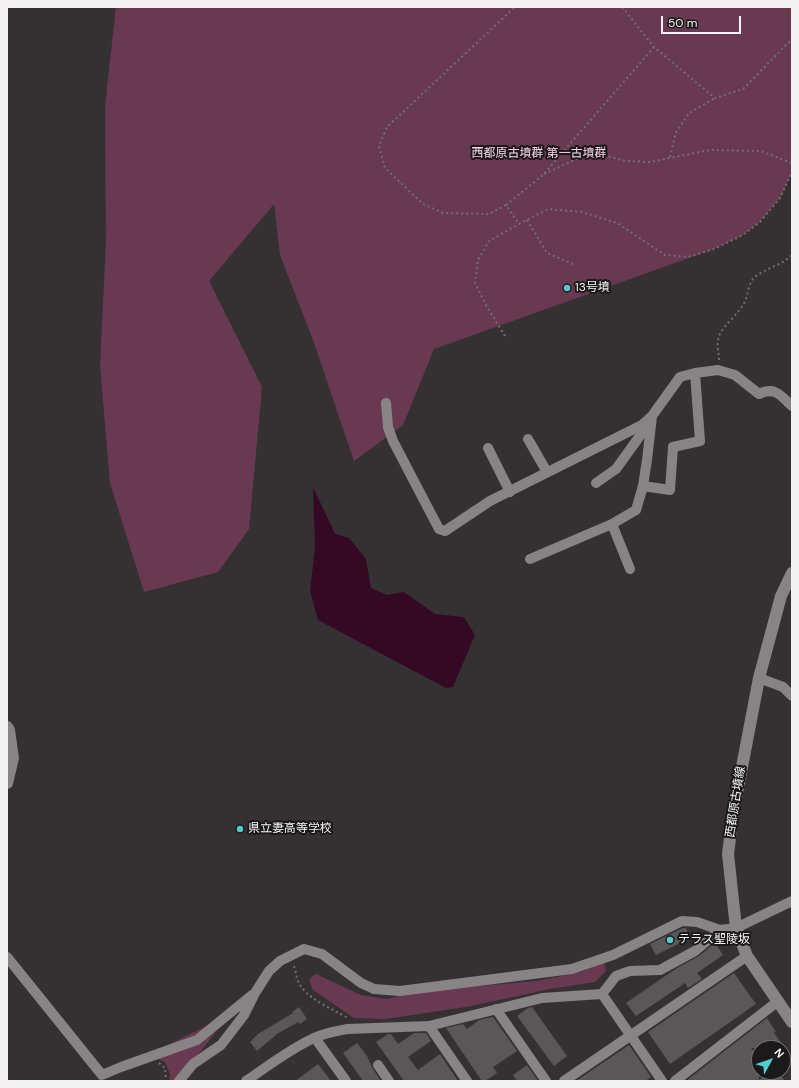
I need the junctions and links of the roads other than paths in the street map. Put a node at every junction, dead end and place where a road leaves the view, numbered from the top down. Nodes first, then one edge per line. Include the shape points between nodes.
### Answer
1 (695, 373) junction
2 (386, 403) dead end
3 (792, 406) edge
4 (652, 416) junction
5 (642, 425) junction
6 (528, 439) dead end
7 (488, 448) dead end
8 (548, 472) junction
9 (596, 483) dead end
10 (642, 486) junction
11 (510, 492) junction
12 (612, 524) junction
13 (530, 559) dead end
14 (630, 569) dead end
15 (792, 573) edge
16 (759, 678) junction
17 (792, 696) edge
18 (7, 727) edge
19 (7, 783) edge
20 (792, 901) edge
21 (736, 928) junction
22 (720, 930) junction
23 (747, 956) junction
24 (7, 957) edge
25 (255, 992) junction
26 (602, 994) junction
27 (777, 1002) junction
28 (496, 1009) junction
29 (792, 1022) edge
30 (429, 1026) junction
31 (632, 1036) junction
32 (315, 1038) junction
33 (378, 1065) dead end
34 (102, 1078) edge
35 (180, 1081) edge
36 (246, 1081) edge
37 (346, 1081) edge
38 (389, 1081) edge
39 (467, 1081) edge
40 (546, 1081) edge
41 (564, 1081) edge
42 (662, 1081) edge
43 (675, 1081) edge

1 - 3 street via 718,370 735,375 759,394 766,391 777,392
1 - 4 street via 680,377
1 - 10 street via 700,441 673,447 670,490
2 - 11 street via 388,427 393,441 439,529 445,531 490,501
4 - 5 street
4 - 10 street
5 - 8 street
5 - 9 street via 642,433 616,469
6 - 8 street
7 - 11 street
8 - 11 street
10 - 12 street via 636,510
12 - 13 street
12 - 14 street
15 - 16 main road, 西都原古墳線 via 781,596
16 - 17 street via 783,687
16 - 21 main road, 西都原古墳線 via 733,814 728,854
18 - 19 main road via 12,758
20 - 21 street
21 - 22 street
21 - 23 main road, 西都原古墳線
22 - 25 street via 697,922 682,921 613,955 572,969 400,991 374,989 361,983 322,954 304,949 280,961 269,971
22 - 26 street via 695,951 660,970 630,971 616,976
23 - 27 main road, 西都原古墳線
23 - 31 street
24 - 34 street
25 - 34 street via 197,1040 121,1067
25 - 35 street via 244,1015 221,1045 193,1064
26 - 28 street via 542,998
26 - 31 street
27 - 29 main road, 西都原古墳線
27 - 43 street
28 - 30 street
28 - 40 street
30 - 32 street via 347,1029
30 - 39 street
31 - 41 street
31 - 42 street
32 - 36 street
32 - 37 street
33 - 38 street

